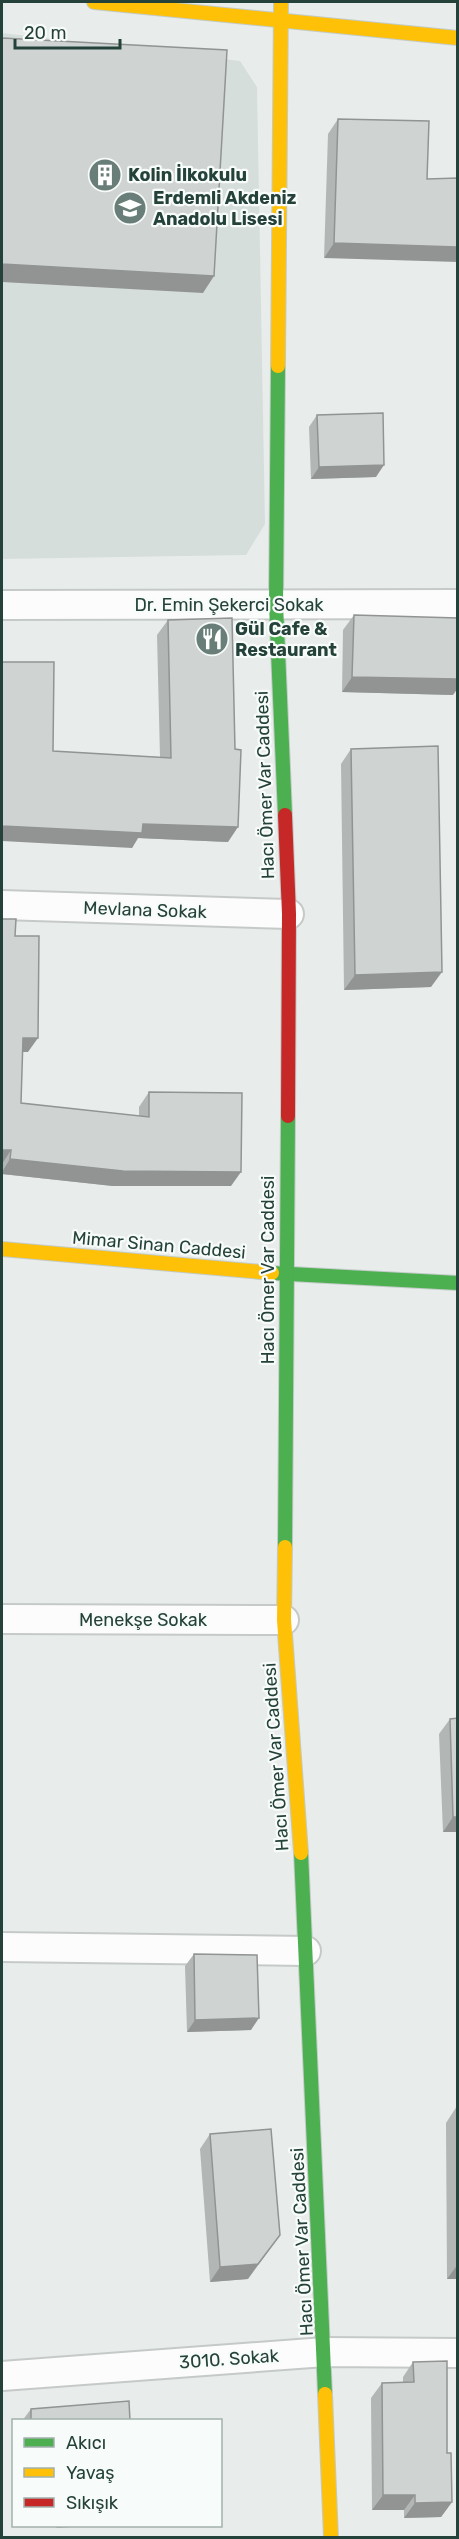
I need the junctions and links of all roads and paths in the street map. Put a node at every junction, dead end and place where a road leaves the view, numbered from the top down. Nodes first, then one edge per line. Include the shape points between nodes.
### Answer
1 (94, 2) edge
2 (281, 2) edge
3 (281, 21) junction
4 (458, 38) edge
5 (276, 604) junction
6 (458, 604) edge
7 (2, 605) edge
8 (2, 905) edge
9 (289, 914) junction
10 (2, 1249) edge
11 (286, 1274) junction
12 (458, 1283) edge
13 (2, 1619) edge
14 (284, 1620) junction
15 (2, 1947) edge
16 (306, 1951) junction
17 (325, 2352) junction
18 (458, 2353) edge
19 (2, 2376) edge
20 (331, 2538) edge

1 - 3 street
2 - 3 street, Hacı Ömer Var Caddesi
3 - 4 street
3 - 5 street, Hacı Ömer Var Caddesi
5 - 6 street, Dr. Emin Şekerci Sokak
5 - 7 street, Dr. Emin Şekerci Sokak
5 - 9 street, Hacı Ömer Var Caddesi
8 - 9 street, Mevlana Sokak
9 - 11 street, Hacı Ömer Var Caddesi
10 - 11 street, Mimar Sinan Caddesi
11 - 12 street, Mimar Sinan Caddesi
11 - 14 street, Hacı Ömer Var Caddesi
13 - 14 street, Menekşe Sokak
14 - 16 street, Hacı Ömer Var Caddesi
15 - 16 street
16 - 17 street, Hacı Ömer Var Caddesi
17 - 18 street, 3010. Sokak
17 - 19 street, 3010. Sokak
17 - 20 street, Hacı Ömer Var Caddesi

